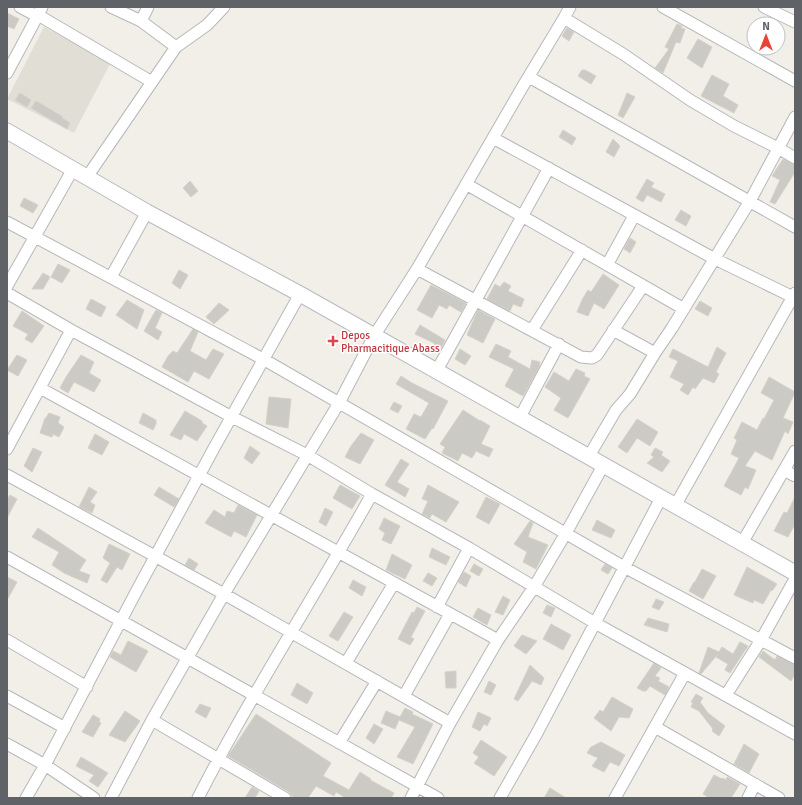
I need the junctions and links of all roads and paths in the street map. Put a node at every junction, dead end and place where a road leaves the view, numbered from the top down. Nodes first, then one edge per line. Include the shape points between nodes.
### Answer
1 (20, 7) edge
2 (111, 7) edge
3 (148, 7) edge
4 (224, 7) edge
5 (570, 7) edge
6 (663, 7) edge
7 (764, 7) edge
8 (40, 11) edge
9 (564, 18) junction
10 (141, 21) junction
11 (795, 22) edge
12 (176, 47) junction
13 (7, 73) edge
14 (529, 77) junction
15 (152, 82) junction
16 (795, 82) edge
17 (795, 117) edge
18 (7, 131) edge
19 (493, 138) junction
20 (778, 148) junction
21 (795, 158) edge
22 (549, 168) junction
23 (73, 169) junction
24 (88, 177) junction
25 (466, 184) junction
26 (750, 201) junction
27 (147, 212) junction
28 (522, 216) junction
29 (634, 216) junction
30 (7, 222) edge
31 (795, 227) edge
32 (35, 237) junction
33 (582, 250) junction
34 (714, 259) junction
35 (607, 265) junction
36 (417, 269) junction
37 (111, 277) junction
38 (7, 286) edge
39 (643, 286) junction
40 (7, 293) edge
41 (300, 294) junction
42 (794, 296) edge
43 (476, 301) junction
44 (684, 309) junction
45 (71, 330) junction
46 (532, 330) junction
47 (613, 330) junction
48 (374, 336) junction
49 (560, 344) junction
50 (655, 353) junction
51 (263, 359) junction
52 (437, 370) junction
53 (40, 388) junction
54 (339, 403) junction
55 (232, 416) junction
56 (520, 417) junction
57 (7, 449) edge
58 (795, 451) edge
59 (307, 455) junction
60 (589, 456) junction
61 (604, 464) junction
62 (784, 470) junction
63 (7, 475) edge
64 (199, 475) junction
65 (795, 476) edge
66 (372, 494) junction
67 (661, 498) junction
68 (675, 506) junction
69 (272, 515) junction
70 (566, 533) junction
71 (742, 543) junction
72 (469, 548) junction
73 (339, 552) junction
74 (156, 556) junction
75 (7, 557) edge
76 (624, 567) junction
77 (795, 573) edge
78 (795, 579) edge
79 (394, 583) junction
80 (534, 587) junction
81 (224, 594) junction
82 (437, 607) junction
83 (450, 614) junction
84 (122, 622) junction
85 (595, 623) junction
86 (290, 632) junction
87 (7, 640) edge
88 (498, 640) junction
89 (761, 640) junction
90 (187, 657) junction
91 (795, 658) edge
92 (346, 663) junction
93 (685, 673) junction
94 (378, 681) junction
95 (87, 687) junction
96 (254, 695) junction
97 (7, 696) edge
98 (404, 696) junction
99 (726, 696) junction
100 (152, 720) junction
101 (450, 723) junction
102 (655, 727) junction
103 (65, 728) junction
104 (795, 734) edge
105 (339, 743) junction
106 (7, 744) edge
107 (217, 759) junction
108 (45, 766) junction
109 (755, 784) junction
110 (417, 787) junction
111 (270, 794) edge
112 (26, 798) edge
113 (94, 798) edge
114 (111, 798) edge
115 (198, 798) edge
116 (285, 798) edge
117 (410, 798) edge
118 (438, 798) edge
119 (500, 798) edge
120 (615, 798) edge
121 (748, 798) edge
122 (779, 798) edge

1 - 8 street via 33,14
2 - 10 street
3 - 10 street
4 - 12 street via 206,25
5 - 9 street
6 - 16 street
7 - 11 street
8 - 13 street
8 - 15 street
9 - 14 street
9 - 20 street via 623,54 690,100
10 - 12 street
12 - 15 street
14 - 19 street
14 - 26 street
15 - 24 street
17 - 20 street
18 - 23 main road
19 - 22 street
19 - 25 street
20 - 21 street
20 - 26 street
22 - 28 street
22 - 29 street
23 - 24 main road
23 - 32 street
24 - 27 main road
25 - 28 street
25 - 36 street
26 - 31 street
26 - 34 street
27 - 37 street
27 - 41 main road
28 - 33 street
28 - 43 street
29 - 34 street
29 - 35 street
30 - 32 street
32 - 37 street
32 - 38 street
33 - 35 street
33 - 46 street
34 - 42 street
34 - 44 street
35 - 39 street
36 - 43 street
36 - 48 street
37 - 51 street
39 - 44 street
39 - 47 street
40 - 45 street
41 - 48 main road
41 - 51 street
42 - 68 street
43 - 46 street
43 - 52 street
44 - 50 street
45 - 53 street
45 - 55 street
46 - 49 street
47 - 49 street via 592,358 581,357
47 - 50 street
48 - 52 main road
48 - 54 street
49 - 56 street
50 - 60 street via 630,394 616,410
51 - 54 street
51 - 55 street
52 - 56 main road
53 - 57 street
53 - 64 street
54 - 59 street
54 - 70 street
55 - 59 street
55 - 64 street
56 - 60 main road
58 - 62 street
59 - 66 street
59 - 69 street
60 - 61 main road
61 - 67 main road
61 - 70 street
62 - 65 street
62 - 71 street
63 - 74 street
64 - 69 street
64 - 74 street
66 - 72 street
66 - 73 street
67 - 68 main road
67 - 76 street
68 - 71 main road
69 - 73 street
69 - 81 street
70 - 76 street
70 - 80 street
71 - 77 main road
72 - 80 street
72 - 82 street
73 - 79 street
73 - 86 street
74 - 81 street
74 - 84 street
75 - 84 street
76 - 85 street
76 - 89 street
78 - 89 street
79 - 82 street
79 - 92 street
80 - 85 street
80 - 88 street
81 - 86 street
81 - 90 street
82 - 83 street
83 - 88 street
83 - 98 street
84 - 90 street
84 - 95 street
85 - 93 street
85 - 119 street
86 - 92 street
86 - 96 street
87 - 95 street
88 - 101 street
89 - 91 street
89 - 99 street
90 - 96 street
90 - 100 street
92 - 94 street
93 - 99 street
93 - 102 street
94 - 98 street
94 - 105 street
95 - 103 street
96 - 105 street
96 - 107 street
97 - 103 street
98 - 101 street
99 - 104 street
100 - 107 street
100 - 114 street
101 - 110 street
102 - 109 street
102 - 120 street
103 - 108 street
105 - 110 street
106 - 108 street
107 - 111 street
107 - 115 street
108 - 112 street
108 - 113 street
109 - 121 street
109 - 122 street
110 - 117 street
110 - 118 street
111 - 116 street

